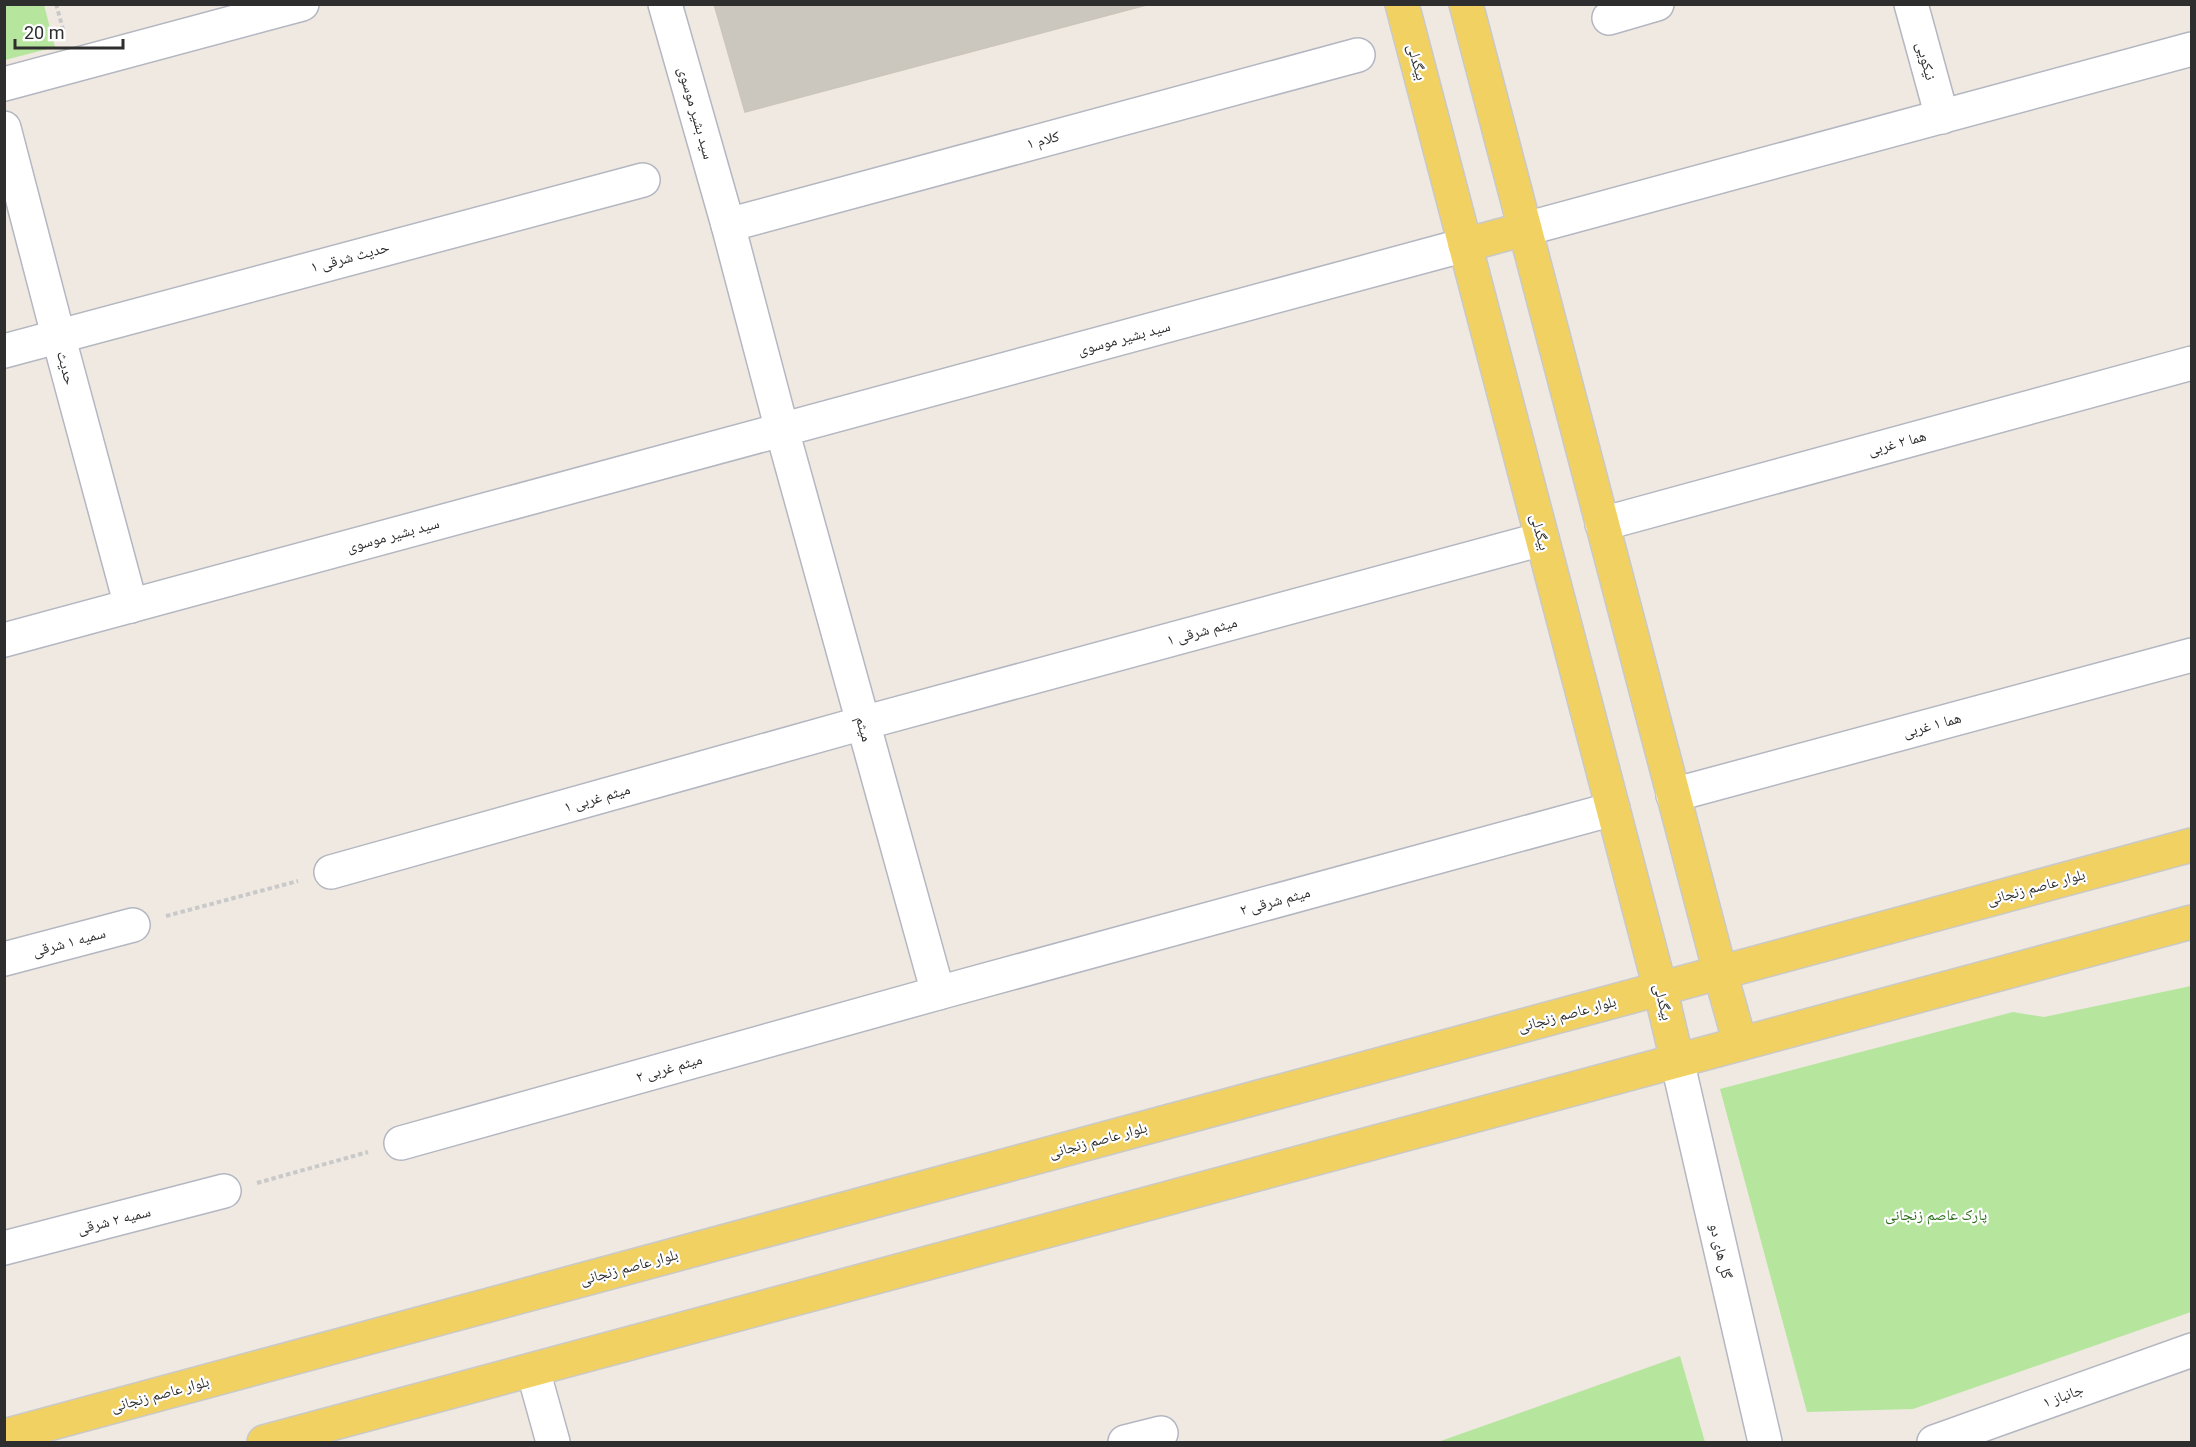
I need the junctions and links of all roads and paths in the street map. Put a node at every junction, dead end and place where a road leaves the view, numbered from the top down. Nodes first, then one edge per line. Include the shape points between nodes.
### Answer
1 (303, 4) edge
2 (664, 4) edge
3 (1402, 4) edge
4 (1466, 4) edge
5 (1657, 4) edge
6 (1911, 4) edge
7 (1609, 18) dead end
8 (2192, 49) edge
9 (1358, 55) dead end
10 (4, 84) edge
11 (1942, 117) junction
12 (4, 128) edge
13 (643, 180) dead end
14 (728, 225) junction
15 (1525, 229) junction
16 (1465, 245) junction
17 (58, 335) junction
18 (4, 351) edge
19 (2192, 363) edge
20 (782, 430) junction
21 (1602, 524) junction
22 (1542, 539) junction
23 (131, 606) junction
24 (4, 640) edge
25 (2192, 655) edge
26 (863, 723) junction
27 (1673, 795) junction
28 (1613, 809) junction
29 (2192, 845) edge
30 (332, 872) joint
31 (2192, 922) edge
32 (133, 925) joint
33 (4, 959) edge
34 (1720, 972) junction
35 (1660, 988) junction
36 (938, 993) junction
37 (1740, 1043) junction
38 (1677, 1060) junction
39 (400, 1143) joint
40 (224, 1191) joint
41 (4, 1248) edge
42 (2192, 1350) edge
43 (533, 1370) junction
44 (1161, 1433) dead end
45 (4, 1436) edge
46 (264, 1443) edge
47 (553, 1443) edge
48 (1125, 1443) edge
49 (1765, 1443) edge
50 (1934, 1443) edge

1 - 10 street
2 - 14 street, سید بشیر موسوی
3 - 16 main road, بیگدلی
4 - 15 main road
5 - 7 street
6 - 11 street, نیکویی
8 - 11 street
9 - 14 street, کلام ۱
11 - 15 street
12 - 17 street, حدیث
13 - 17 street, حدیث شرقی ۱
14 - 20 street, سید بشیر موسوی
15 - 16 main road
15 - 21 main road
16 - 20 street, سید بشیر موسوی
16 - 22 main road, بیگدلی
17 - 18 street, حدیث شرقی ۱
17 - 23 street, حدیث
19 - 21 street, هما ۲ غربی
20 - 23 street, سید بشیر موسوی
20 - 26 street, میثم
21 - 27 main road
22 - 26 street, میثم شرقی ۱
22 - 28 main road, بیگدلی
23 - 24 street, سید بشیر موسوی
25 - 27 street, هما ۱ غربی
26 - 30 street, میثم غربی ۱
26 - 36 street, میثم
27 - 34 main road
28 - 35 main road, بیگدلی
28 - 36 street, میثم شرقی ۲
29 - 34 main road, بلوار عاصم زنجانی
30 - 32 path
31 - 37 main road
32 - 33 street, سمیه ۱ شرقی
34 - 35 main road, بلوار عاصم زنجانی
34 - 37 main road
35 - 38 main road, بیگدلی
35 - 45 main road, بلوار عاصم زنجانی
36 - 39 street, میثم غربی ۲
37 - 38 main road
38 - 43 main road
38 - 49 street, گل های دو
39 - 40 path
40 - 41 street, سمیه ۲ شرقی
42 - 50 street, جانباز ۱
43 - 46 main road
43 - 47 street
44 - 48 street

